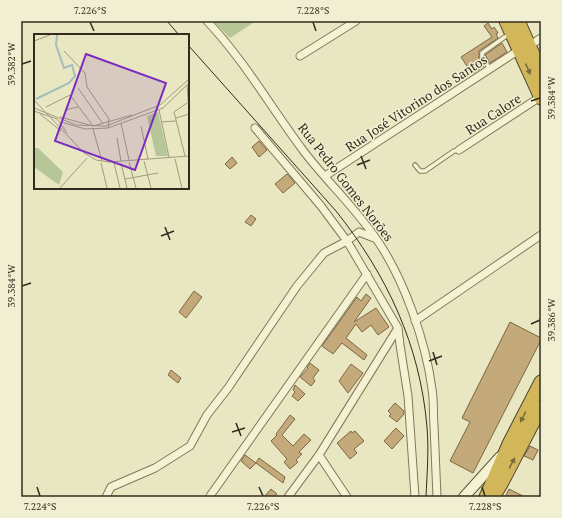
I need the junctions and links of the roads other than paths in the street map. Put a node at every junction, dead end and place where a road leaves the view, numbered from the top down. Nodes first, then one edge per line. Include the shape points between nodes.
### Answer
1 (207, 21) edge
2 (356, 21) edge
3 (512, 25) edge
4 (541, 38) edge
5 (524, 48) junction
6 (300, 56) dead end
7 (490, 69) junction
8 (541, 72) edge
9 (541, 98) edge
10 (255, 128) dead end
11 (459, 150) joint
12 (415, 165) dead end
13 (325, 176) junction
14 (353, 210) junction
15 (359, 232) junction
16 (541, 235) edge
17 (376, 239) junction
18 (348, 241) junction
19 (367, 274) junction
20 (415, 321) junction
21 (398, 328) junction
22 (541, 382) edge
23 (541, 407) edge
24 (509, 444) junction
25 (319, 455) junction
26 (501, 484) junction
27 (210, 496) dead end
28 (106, 497) edge
29 (288, 497) edge
30 (347, 497) edge
31 (415, 497) edge
32 (437, 497) edge
33 (464, 497) edge
34 (486, 497) edge
35 (492, 497) edge
36 (497, 497) edge

1 - 13 street, Rua Pedro Gomes Norões via 232,49 302,149
2 - 6 street
3 - 5 highway
3 - 7 lane via 483,51 482,57
4 - 5 street, Rua José Vitorino dos Santos
5 - 7 street, Rua José Vitorino dos Santos
5 - 8 highway
5 -> 9 highway
7 - 13 street, Rua José Vitorino dos Santos
9 - 11 street, Rua Calore
10 - 18 street
11 - 12 lane via 425,171 420,171
13 - 14 street, Rua Pedro Gomes Norões
14 - 15 street
14 - 17 street, Rua Pedro Gomes Norões
15 - 17 street
15 - 18 street
16 - 20 street
17 - 20 street, Rua Pedro Gomes Norões via 402,284
18 - 19 street
18 - 28 street via 324,253 297,286 207,415 190,446 155,468 111,487
19 - 21 street
19 - 27 street
20 - 32 street, Rua Pedro Gomes Norões via 429,369 432,390
21 - 25 street
21 - 31 street via 408,396
22 -> 24 highway
26 -> 23 highway via 529,435
24 - 33 main road
24 - 34 highway
25 - 29 street
25 - 30 street
26 - 35 highway
26 - 36 main road

